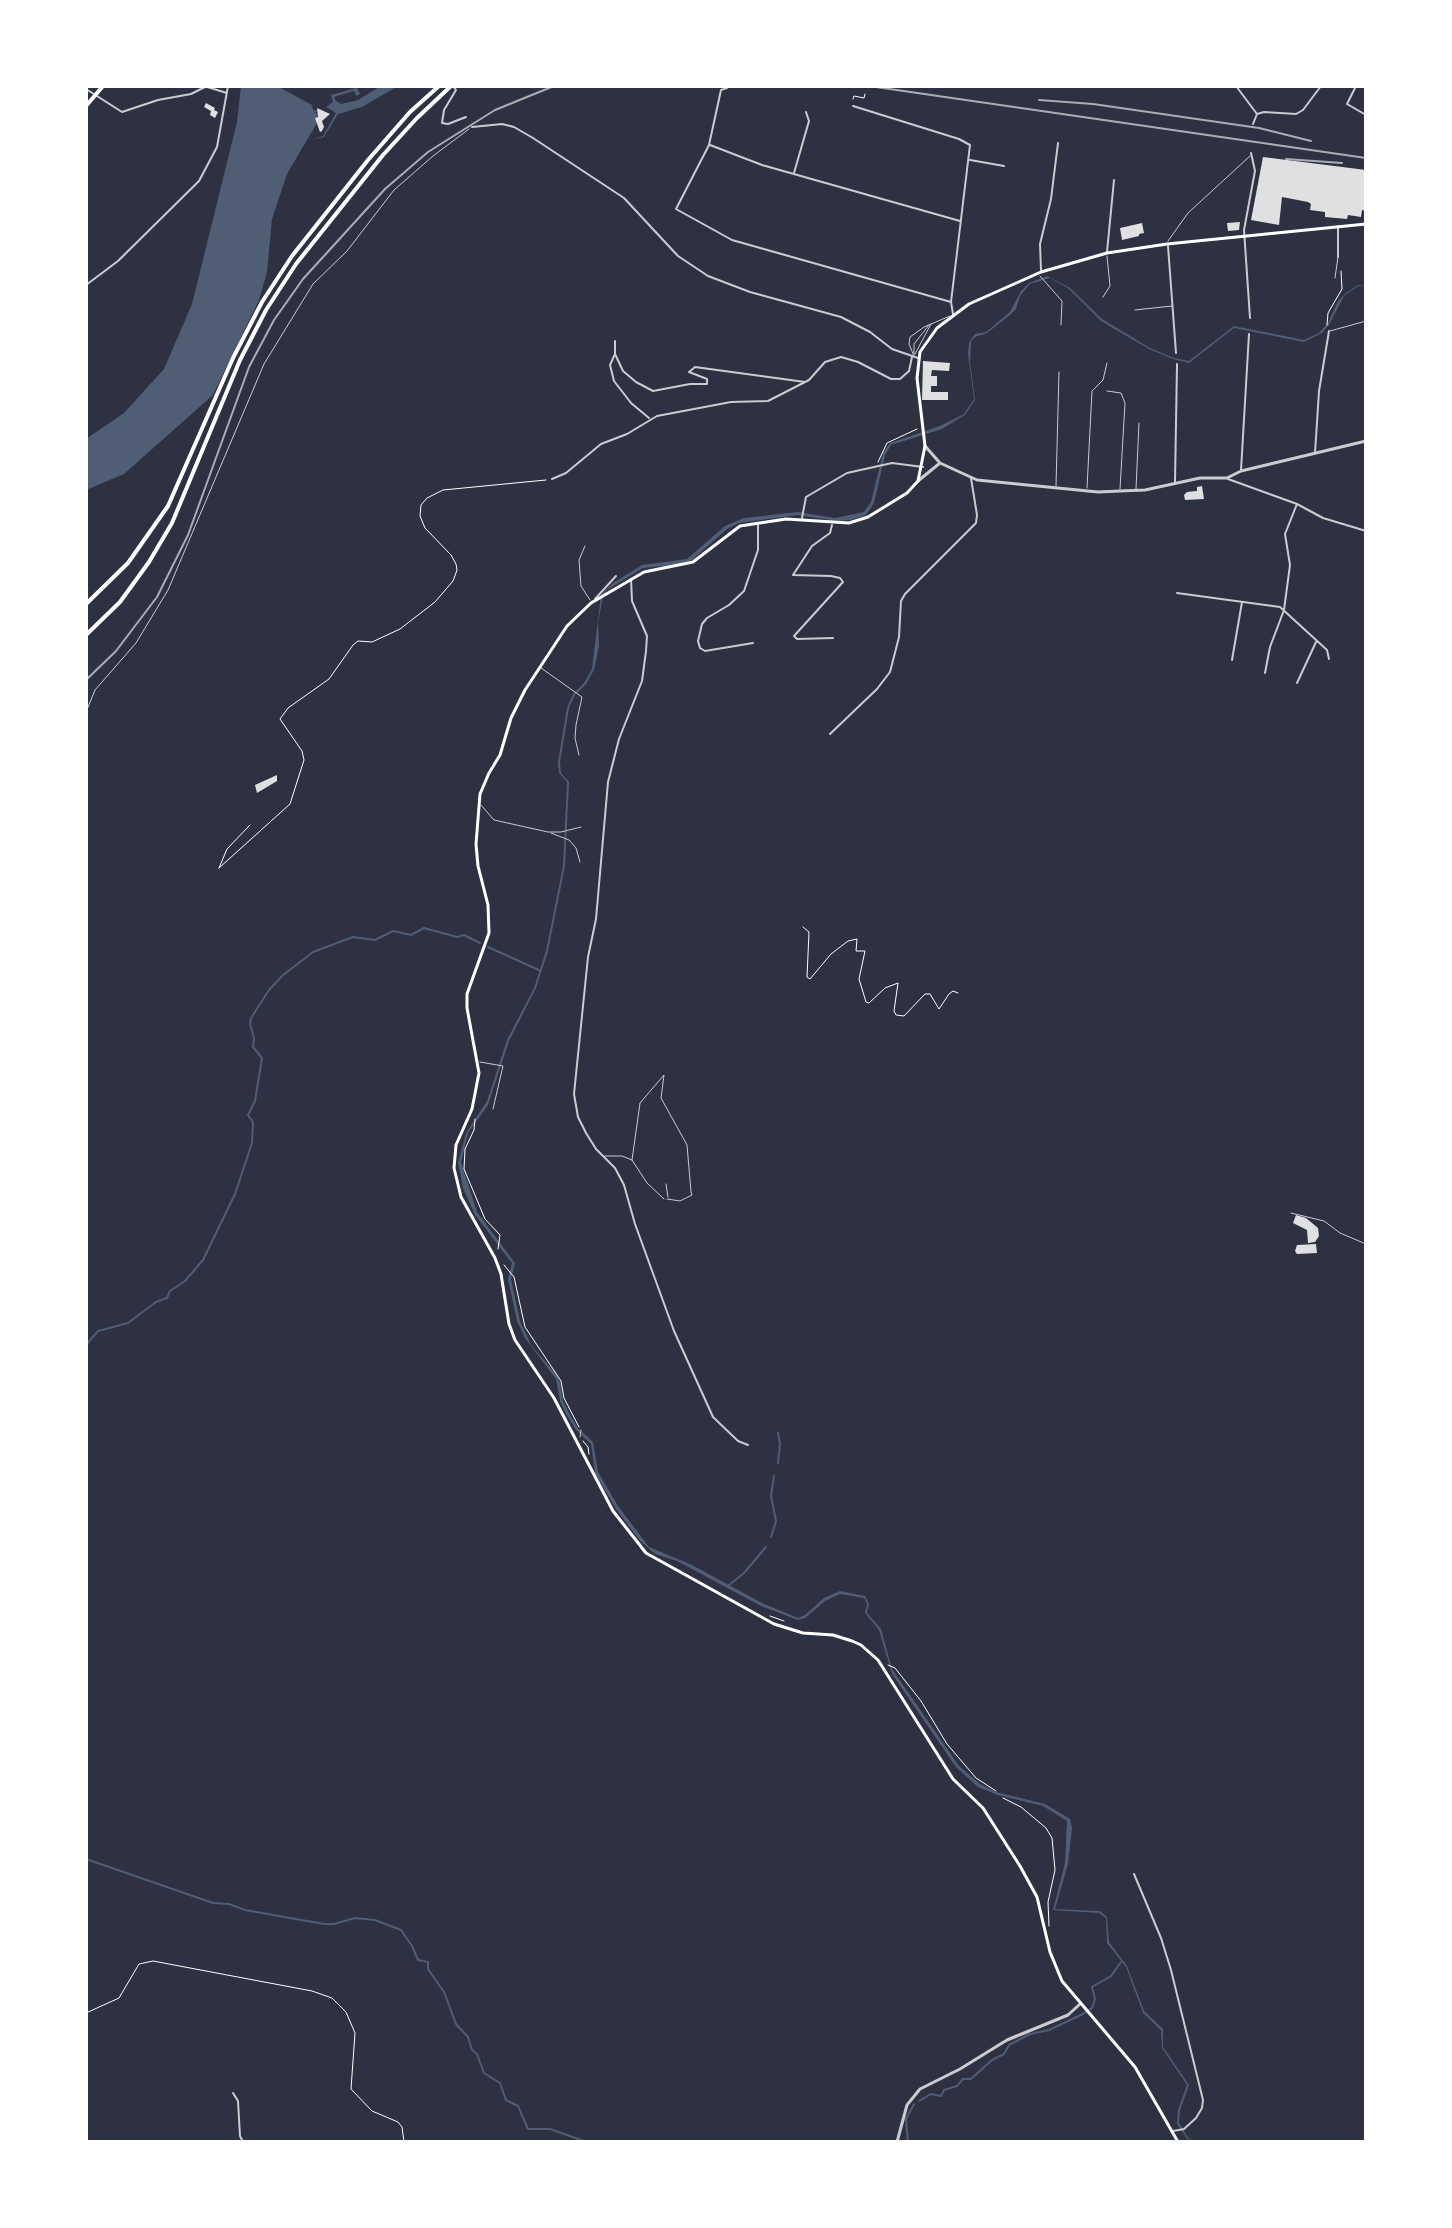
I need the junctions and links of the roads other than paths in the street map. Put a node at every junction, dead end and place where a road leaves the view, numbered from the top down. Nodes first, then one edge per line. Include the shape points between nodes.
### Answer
1 (103, 86) edge
2 (206, 86) edge
3 (228, 86) edge
4 (439, 86) edge
5 (462, 86) edge
6 (1236, 86) edge
7 (1321, 86) edge
8 (1356, 86) edge
9 (453, 87) edge
10 (727, 88) edge
11 (86, 89) edge
12 (227, 93) junction
13 (96, 95) junction
14 (86, 106) edge
15 (853, 106) road end
16 (806, 112) dead end
17 (1257, 114) junction
18 (1366, 115) edge
19 (466, 117) dead end
20 (1253, 124) dead end
21 (472, 127) joint
22 (1058, 143) dead end
23 (709, 145) junction
24 (1251, 154) joint
25 (969, 160) junction
26 (1004, 166) dead end
27 (794, 174) junction
28 (1114, 180) dead end
29 (961, 221) junction
30 (1366, 224) edge
31 (1338, 226) junction
32 (1245, 235) junction
33 (1167, 244) junction
34 (1107, 253) junction
35 (1338, 257) joint
36 (1040, 274) junction
37 (1335, 278) dead end
38 (86, 285) edge
39 (1103, 297) dead end
40 (951, 302) junction
41 (1172, 306) junction
42 (1135, 310) dead end
43 (953, 315) junction
44 (1250, 318) dead end
45 (1366, 321) edge
46 (933, 322) junction
47 (1061, 325) dead end
48 (937, 328) junction
49 (1329, 330) joint
50 (1249, 334) dead end
51 (615, 341) dead end
52 (1176, 353) dead end
53 (615, 354) junction
54 (915, 357) junction
55 (1107, 363) dead end
56 (1177, 364) dead end
57 (1059, 372) dead end
58 (805, 382) junction
59 (1107, 391) dead end
60 (650, 419) junction
61 (1139, 423) dead end
62 (1366, 441) edge
63 (925, 446) junction
64 (1315, 455) junction
65 (940, 463) junction
66 (923, 467) junction
67 (1241, 471) junction
68 (971, 478) junction
69 (1227, 478) junction
70 (552, 479) road end
71 (918, 481) junction
72 (1175, 482) junction
73 (1056, 486) junction
74 (1087, 491) junction
75 (1120, 491) junction
76 (1136, 491) junction
77 (1297, 504) junction
78 (802, 518) junction
79 (758, 522) junction
80 (833, 523) junction
81 (1366, 531) edge
82 (585, 546) dead end
83 (616, 576) dead end
84 (631, 579) junction
85 (1177, 593) dead end
86 (1242, 600) junction
87 (594, 601) junction
88 (86, 604) edge
89 (1284, 610) junction
90 (86, 635) edge
91 (833, 638) dead end
92 (1316, 641) junction
93 (753, 643) dead end
94 (1329, 659) dead end
95 (1232, 660) dead end
96 (539, 667) junction
97 (1265, 673) dead end
98 (1297, 683) dead end
99 (86, 712) edge
100 (830, 734) dead end
101 (579, 755) dead end
102 (480, 803) junction
103 (581, 827) dead end
104 (548, 832) junction
105 (559, 832) junction
106 (556, 835) junction
107 (580, 862) dead end
108 (478, 1061) junction
109 (493, 1109) dead end
110 (605, 1156) junction
111 (632, 1160) junction
112 (666, 1184) dead end
113 (667, 1199) junction
114 (1291, 1213) dead end
115 (1366, 1244) edge
116 (581, 1430) road end
117 (580, 1437) road end
118 (748, 1445) dead end
119 (1134, 1874) dead end
120 (1080, 2004) junction
121 (233, 2093) dead end
122 (1172, 2132) junction
123 (243, 2142) edge
124 (897, 2142) edge
125 (1178, 2142) edge

1 - 13 main road
2 - 12 street
2 - 13 street via 122,112
3 - 12 street
4 - 88 main road via 368,160 292,256 233,358 168,506 128,563
5 - 9 street
6 - 17 street
7 - 17 street via 1296,114
8 - 18 street via 1347,104
9 - 19 street via 441,120 446,124
9 - 90 main road via 383,155 296,264 240,360 172,523 120,602
10 - 23 street via 721,90
11 - 13 street
12 - 38 street via 217,147 199,181 118,261
13 - 14 main road
15 - 25 street via 966,141
16 - 27 street via 809,121
17 - 20 street
21 - 54 street via 502,124 533,138 624,198 678,256 708,276 841,317
21 - 99 lane via 394,190 307,293 264,364 168,590 136,643 95,690
22 - 36 street via 1040,244
23 - 27 street
23 - 40 street via 676,209 732,240
24 - 32 street via 1255,171
24 - 33 lane via 1188,213
25 - 26 street
25 - 29 street
27 - 29 street
28 - 34 street
29 - 40 street
30 - 31 main road
31 - 32 main road
31 - 35 street
32 - 33 main road
32 - 44 street
33 - 34 main road
33 - 41 street
34 - 36 main road
34 - 39 lane via 1110,286
35 - 37 lane
36 - 43 main road
36 - 47 lane via 1062,301
40 - 43 street
41 - 42 lane
41 - 52 street
43 - 46 lane
43 - 48 main road
45 - 49 lane
46 - 48 lane
46 - 54 lane via 914,344
46 - 54 lane via 909,339
48 - 54 main road
49 - 64 street
50 - 67 street
51 - 53 street
53 - 58 street via 623,371 653,391 707,384 707,379 690,373 693,367
53 - 60 street via 610,365 614,381
54 - 58 street via 900,379 841,357 825,362
54 - 63 main road
55 - 74 lane via 1103,380 1092,391
56 - 72 street
57 - 73 lane
58 - 60 street via 768,401 731,402
59 - 75 lane via 1121,393 1125,403
60 - 70 street via 601,444
61 - 76 lane
62 - 64 street
63 - 65 street
63 - 66 main road
64 - 67 street
65 - 68 street
65 - 71 street
66 - 71 main road
66 - 78 street via 879,464 847,473 806,497
67 - 69 street
68 - 73 street
68 - 100 street via 976,523 905,594 890,672
69 - 72 street
69 - 77 street
71 - 80 main road via 868,517
72 - 76 street
73 - 74 street
74 - 75 street
75 - 76 street
77 - 81 street
77 - 89 street via 1285,534 1290,567
78 - 79 main road
78 - 80 main road
79 - 84 main road via 731,531 693,562
79 - 93 street via 758,550 744,591 707,618 698,641 705,651
80 - 91 street via 793,575 843,581 794,636
82 - 87 lane via 579,560 581,586
83 - 87 street
84 - 87 main road
84 - 110 street via 632,601 647,636 646,651 642,681 608,782 574,1094 578,1117
85 - 86 street
86 - 89 street
86 - 95 street
87 - 96 main road via 575,616
89 - 92 street
89 - 97 street
92 - 94 street
92 - 98 street
96 - 101 lane via 582,701 575,738
96 - 102 main road via 517,703
102 - 104 lane via 494,820
102 - 108 main road via 476,844 489,930 471,978 467,1008
103 - 105 lane
104 - 105 lane
104 - 106 lane
105 - 106 lane
106 - 107 lane via 576,848
108 - 109 lane via 502,1066
108 - 120 main road via 477,1089 454,1155 459,1189 501,1274 515,1340 554,1398 613,1511 633,1540 663,1564 774,1624 852,1641 875,1657 953,1779 983,1808 1020,1866 1039,1903 1054,1967
110 - 111 lane
110 - 118 street via 624,1185 674,1331 713,1417
111 - 113 lane via 656,1193
111 - 113 lane via 640,1103 664,1075 661,1098 687,1145 692,1195 680,1201
112 - 113 lane
114 - 115 lane via 1324,1221
116 - 117 lane
119 - 122 street via 1165,1949 1201,2086 1202,2108 1196,2118
120 - 122 main road via 1135,2067
120 - 124 street via 1068,2015 1007,2040 920,2089 907,2105
121 - 123 street
122 - 125 main road

